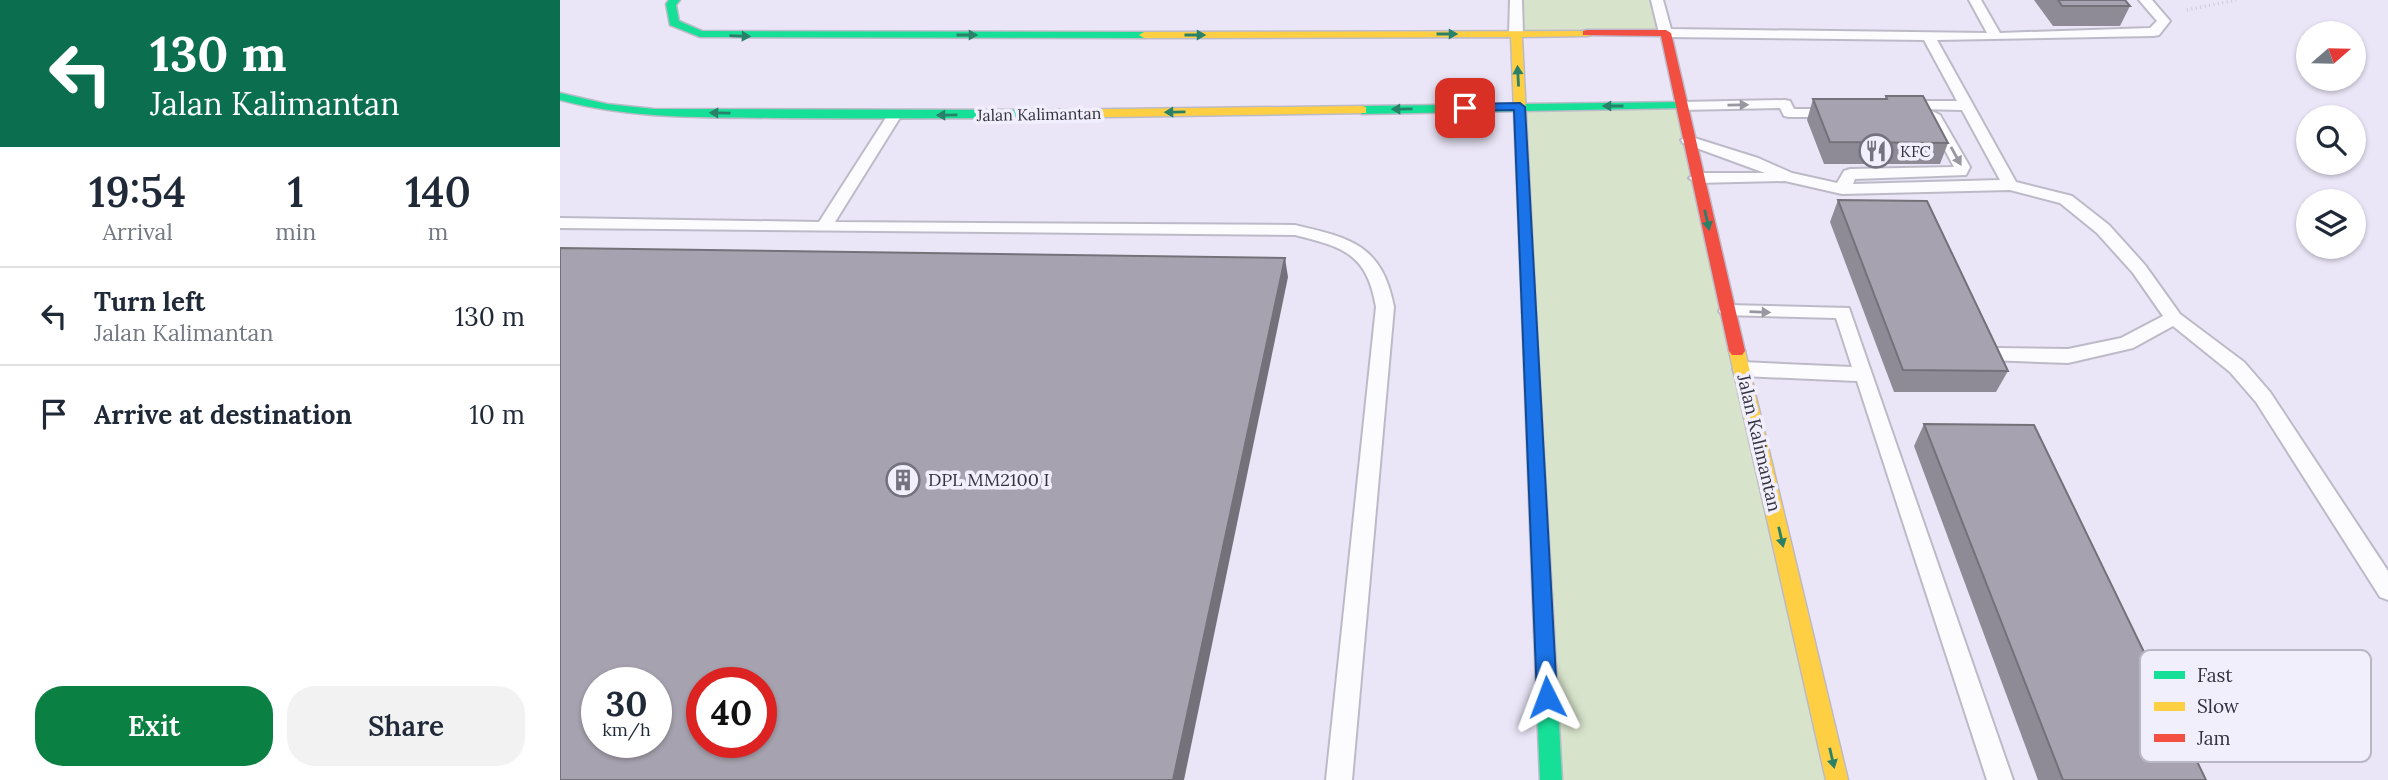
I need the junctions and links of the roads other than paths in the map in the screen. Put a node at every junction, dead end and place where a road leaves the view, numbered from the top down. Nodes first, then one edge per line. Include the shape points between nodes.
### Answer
1 (675, 0) edge
2 (1516, 0) edge
3 (1657, 0) edge
4 (1975, 0) edge
5 (2145, 0) edge
6 (1666, 33) junction
7 (1516, 34) junction
8 (1928, 36) junction
9 (1996, 37) junction
10 (560, 96) edge
11 (1785, 104) joint
12 (1681, 106) junction
13 (1966, 106) junction
14 (1520, 107) junction
15 (1854, 109) edge
16 (1900, 109) joint
17 (894, 116) junction
18 (1688, 140) junction
19 (1787, 177) junction
20 (1698, 178) junction
21 (2010, 186) junction
22 (1842, 189) junction
23 (560, 223) edge
24 (824, 227) junction
25 (1728, 311) junction
26 (2174, 318) junction
27 (1996, 355) edge
28 (1742, 369) junction
29 (1862, 374) junction
30 (2388, 590) edge
31 (1339, 780) edge
32 (1551, 780) edge
33 (1837, 780) edge
34 (2000, 780) edge

1 -> 7 street via 671,4 674,23 700,34 741,36
2 - 7 lane
3 - 6 lane
4 - 9 lane
5 - 9 lane via 2164,21 2154,32
6 - 7 street
6 - 8 lane
6 - 12 street, Jalan Kalimantan
14 -> 7 street
8 - 9 lane
8 - 13 lane
17 -> 10 street, Jalan Kalimantan via 639,112
12 -> 11 lane
11 - 15 lane via 1789,113
12 -> 14 street, Jalan Kalimantan
12 - 18 street, Jalan Kalimantan
13 - 16 lane
13 - 21 lane
14 -> 17 street, Jalan Kalimantan
14 - 32 street
16 -> 22 lane via 1935,118 1961,172 1850,174
17 - 24 lane
18 - 19 lane
18 - 20 street, Jalan Kalimantan
19 - 20 lane
19 - 22 lane
20 -> 25 street, Jalan Kalimantan
21 - 22 lane
21 - 26 lane via 2066,199 2103,229
23 - 24 lane
24 - 31 lane via 1295,230 1330,238 1357,253 1377,274 1385,307
25 - 28 street, Jalan Kalimantan
25 -> 29 lane via 1843,312
26 - 27 lane via 2126,343 2068,356
26 - 30 lane via 2237,368 2263,397
28 - 29 lane
28 -> 33 street, Jalan Kalimantan
29 - 34 lane

